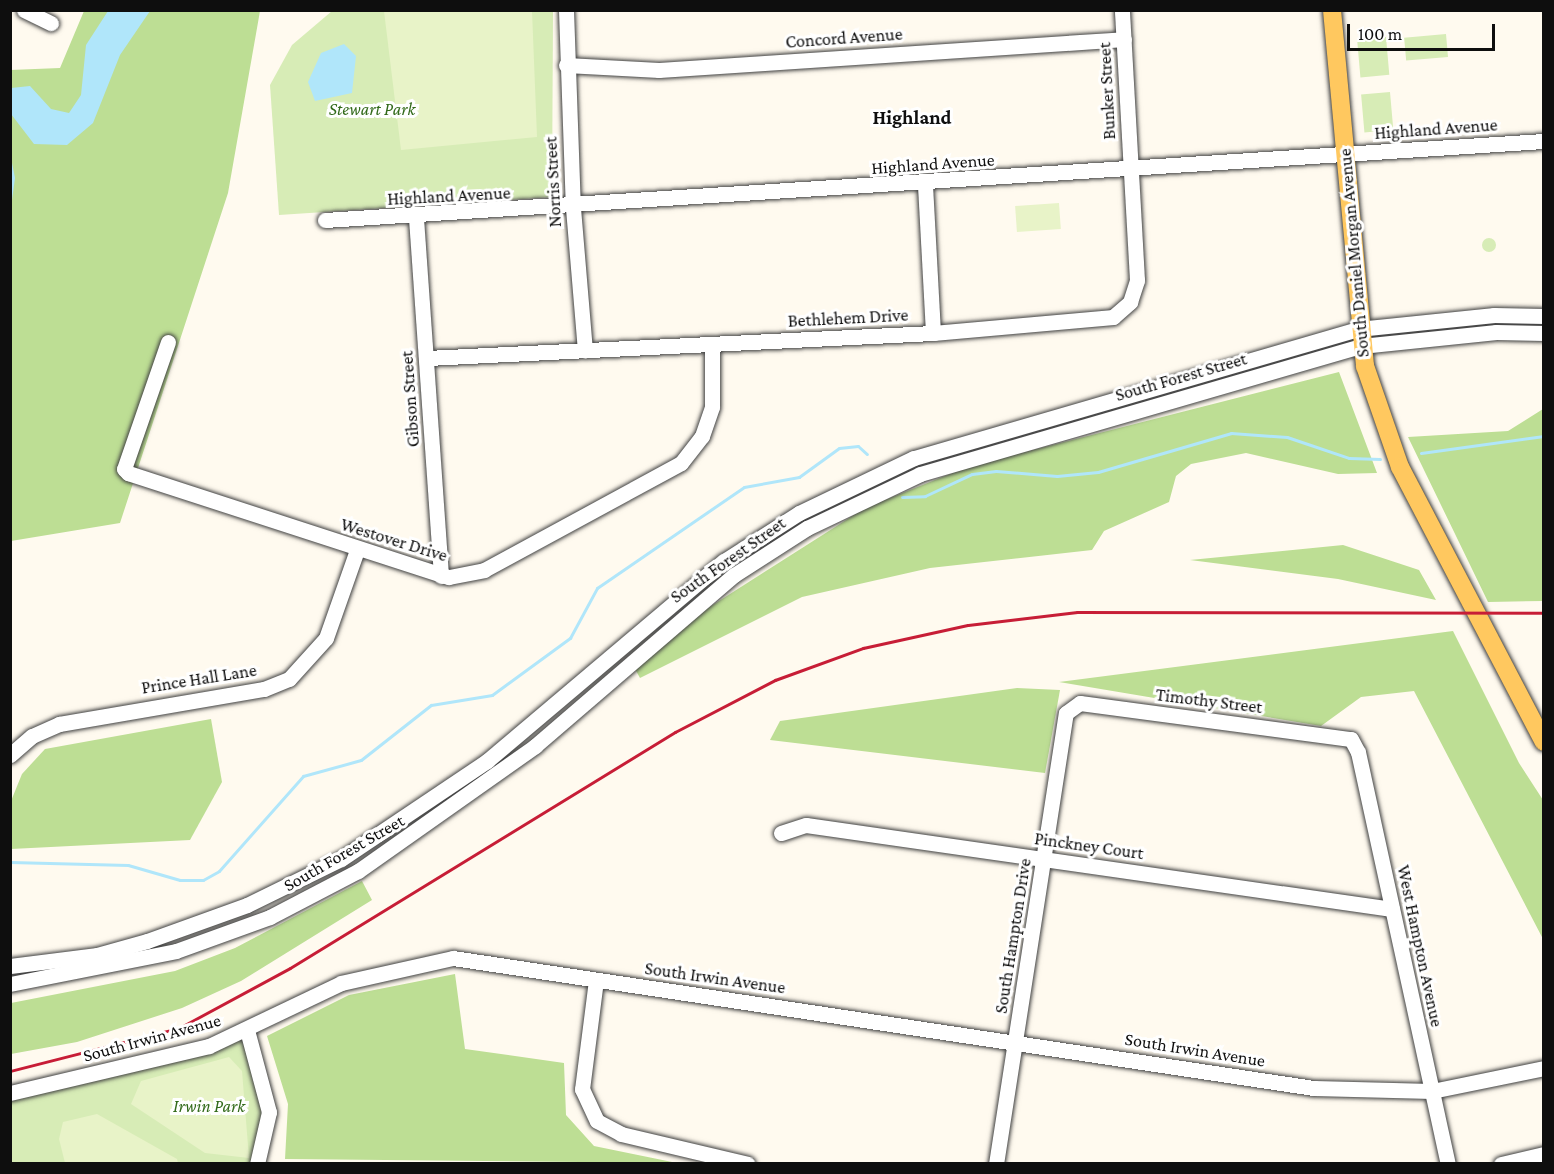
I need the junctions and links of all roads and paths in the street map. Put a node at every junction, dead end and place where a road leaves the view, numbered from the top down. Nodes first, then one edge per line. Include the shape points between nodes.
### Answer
1 (24, 10) edge
2 (566, 10) edge
3 (1122, 10) edge
4 (1332, 10) edge
5 (51, 23) dead end
6 (1124, 39) junction
7 (566, 65) junction
8 (1544, 141) edge
9 (1345, 154) junction
10 (1130, 169) junction
11 (925, 185) junction
12 (573, 208) junction
13 (416, 219) junction
14 (325, 220) dead end
15 (1544, 316) edge
16 (933, 333) junction
17 (1544, 333) edge
18 (1360, 337) junction
19 (168, 342) dead end
20 (712, 344) junction
21 (585, 350) junction
22 (427, 358) junction
23 (357, 550) junction
24 (441, 576) junction
25 (1066, 713) joint
26 (1350, 739) joint
27 (1544, 742) edge
28 (10, 754) edge
29 (781, 833) dead end
30 (1044, 860) junction
31 (1392, 909) junction
32 (10, 966) edge
33 (596, 980) junction
34 (10, 984) edge
35 (248, 1029) junction
36 (1016, 1043) junction
37 (1544, 1068) edge
38 (1432, 1091) junction
39 (10, 1093) edge
40 (1544, 1154) edge
41 (257, 1164) edge
42 (748, 1164) edge
43 (996, 1164) edge
44 (1448, 1164) edge
45 (1501, 1164) edge

1 - 5 street
2 - 7 street, Norris Street
3 - 6 street, Bunker Street
4 - 9 main road, South Daniel Morgan Avenue
6 - 7 street, Concord Avenue via 659,70
6 - 10 street, Bunker Street
7 - 12 street, Norris Street
8 - 9 street, Highland Avenue
9 - 10 street, Highland Avenue
9 - 18 main road, South Daniel Morgan Avenue
10 - 11 street, Highland Avenue
10 - 16 street, Bethlehem Drive via 1137,280 1123,310 1091,323
11 - 12 street, Highland Avenue
11 - 16 street
12 - 13 street, Highland Avenue
12 - 21 street, Norris Street
13 - 14 street, Highland Avenue
13 - 22 street, Gibson Street
15 - 18 street, South Forest Street via 1494,315
16 - 20 street, Bethlehem Drive
17 - 18 street, South Forest Street
18 - 27 main road, South Daniel Morgan Avenue via 1400,467
18 - 32 street, South Forest Street via 993,431 875,474 799,513 724,561 504,748 341,859 247,905 147,941 97,955
18 - 34 street, South Forest Street via 997,447 882,490 735,575 520,758 358,871 270,917 176,951
19 - 23 street, Westover Drive via 124,469
20 - 21 street, Bethlehem Drive
20 - 24 street, Westover Drive via 712,408 702,436 681,463 484,570
21 - 22 street, Bethlehem Drive
22 - 24 street, Gibson Street
23 - 24 street, Westover Drive
23 - 28 street, Prince Hall Lane via 326,638 290,679 264,689 59,724 32,736
25 - 26 street, Timothy Street via 1080,704
25 - 30 street, South Hampton Drive
26 - 31 street, West Hampton Avenue via 1358,752
29 - 30 street, Pinckney Court via 806,825
30 - 31 street, Pinckney Court
30 - 36 street, South Hampton Drive
31 - 38 street, West Hampton Avenue
33 - 35 street, South Irwin Avenue via 486,959 415,963 341,983
33 - 36 street, South Irwin Avenue
33 - 42 street via 582,1089 597,1121 621,1134
35 - 39 street, South Irwin Avenue via 176,1056
35 - 41 street via 268,1112
36 - 38 street, South Irwin Avenue via 1314,1088
36 - 43 street, South Hampton Drive
37 - 38 street, South Irwin Avenue
38 - 44 street, West Hampton Avenue
40 - 45 street

